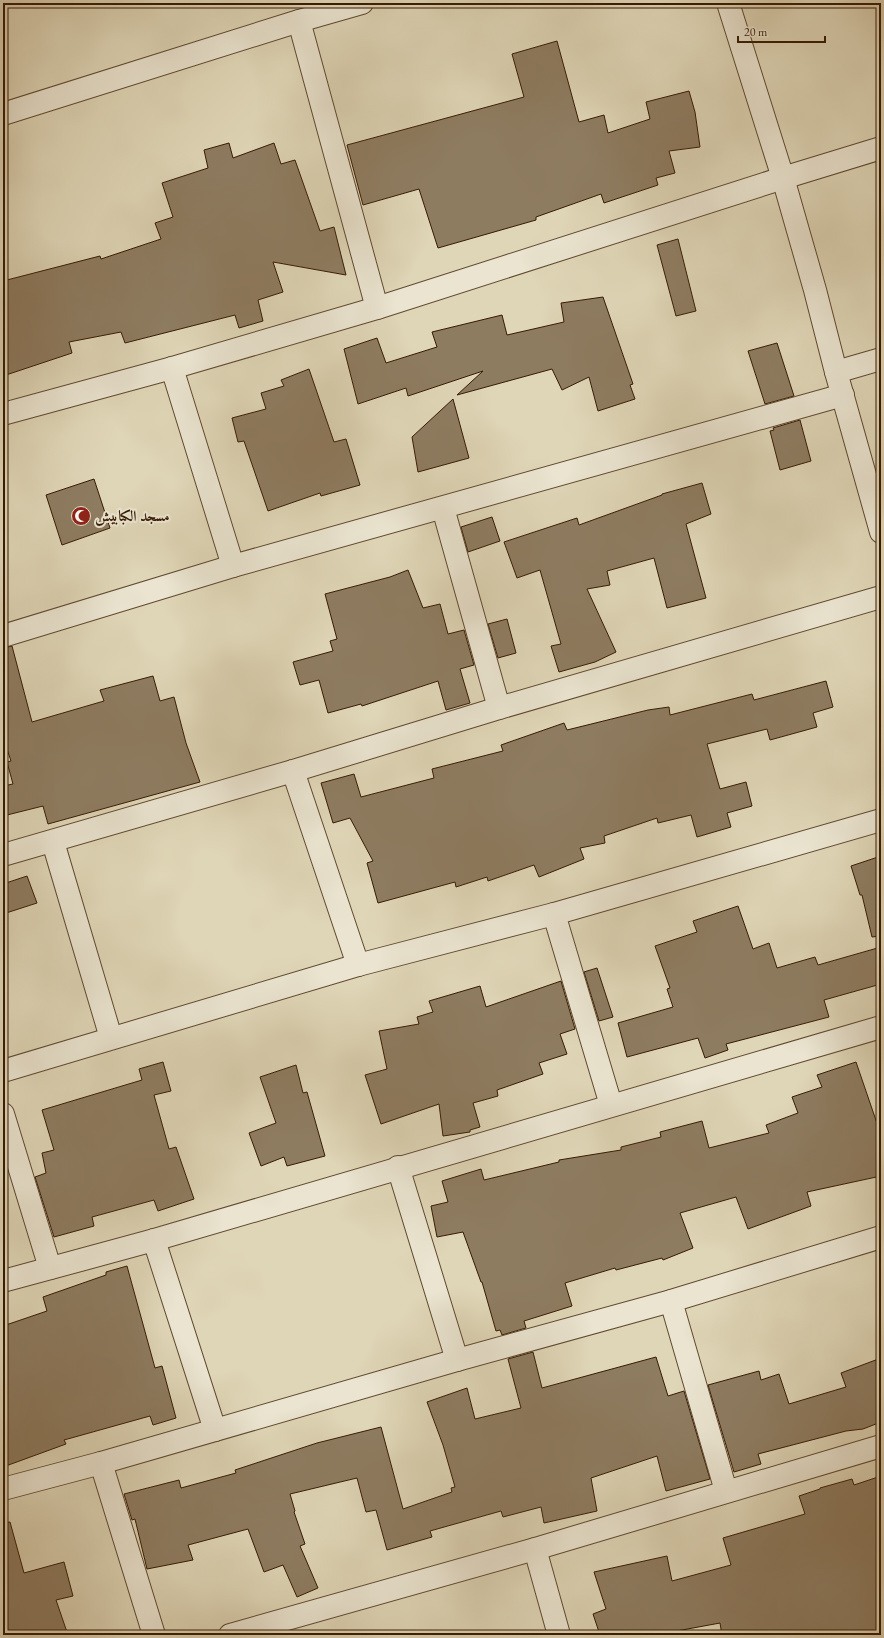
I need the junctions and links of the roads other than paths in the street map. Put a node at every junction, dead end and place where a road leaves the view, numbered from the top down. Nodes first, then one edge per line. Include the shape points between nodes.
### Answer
1 (362, 3) edge
2 (728, 3) edge
3 (299, 21) junction
4 (3, 114) edge
5 (881, 148) edge
6 (783, 178) junction
7 (378, 308) junction
8 (881, 359) edge
9 (172, 368) junction
10 (836, 372) junction
11 (842, 395) junction
12 (3, 414) edge
13 (443, 508) junction
14 (881, 532) edge
15 (233, 566) junction
16 (881, 597) edge
17 (3, 636) edge
18 (499, 708) junction
19 (293, 771) junction
20 (881, 820) edge
21 (52, 842) junction
22 (3, 855) edge
23 (554, 914) junction
24 (358, 964) junction
25 (881, 1026) edge
26 (111, 1038) junction
27 (3, 1071) edge
28 (611, 1105) junction
29 (3, 1114) edge
30 (398, 1167) junction
31 (881, 1237) edge
32 (154, 1240) junction
33 (50, 1268) junction
34 (3, 1281) edge
35 (671, 1301) junction
36 (457, 1360) junction
37 (215, 1430) junction
38 (881, 1446) edge
39 (101, 1463) junction
40 (3, 1489) edge
41 (726, 1492) junction
42 (536, 1549) junction
43 (276, 1629) edge
44 (154, 1635) edge
45 (230, 1635) edge
46 (559, 1635) edge

1 - 3 street
2 - 6 street
3 - 4 street
3 - 7 street
5 - 6 street
6 - 7 street
6 - 10 street
7 - 9 street
8 - 10 street
9 - 12 street
9 - 15 street
10 - 11 street
11 - 13 street
11 - 14 street
13 - 15 street
13 - 18 street
15 - 17 street
16 - 18 street
18 - 19 street
19 - 21 street
19 - 24 street
20 - 23 street
21 - 22 street
21 - 26 street
23 - 24 street
23 - 28 street
24 - 26 street
25 - 28 street
26 - 27 street
28 - 30 street
29 - 33 street
30 - 32 street
30 - 36 street
31 - 35 street
32 - 33 street
32 - 37 street
33 - 34 street
35 - 36 street
35 - 41 street
36 - 37 street
37 - 39 street
38 - 41 street
39 - 40 street
39 - 44 street
41 - 42 street
42 - 43 street
42 - 46 street
43 - 45 street

